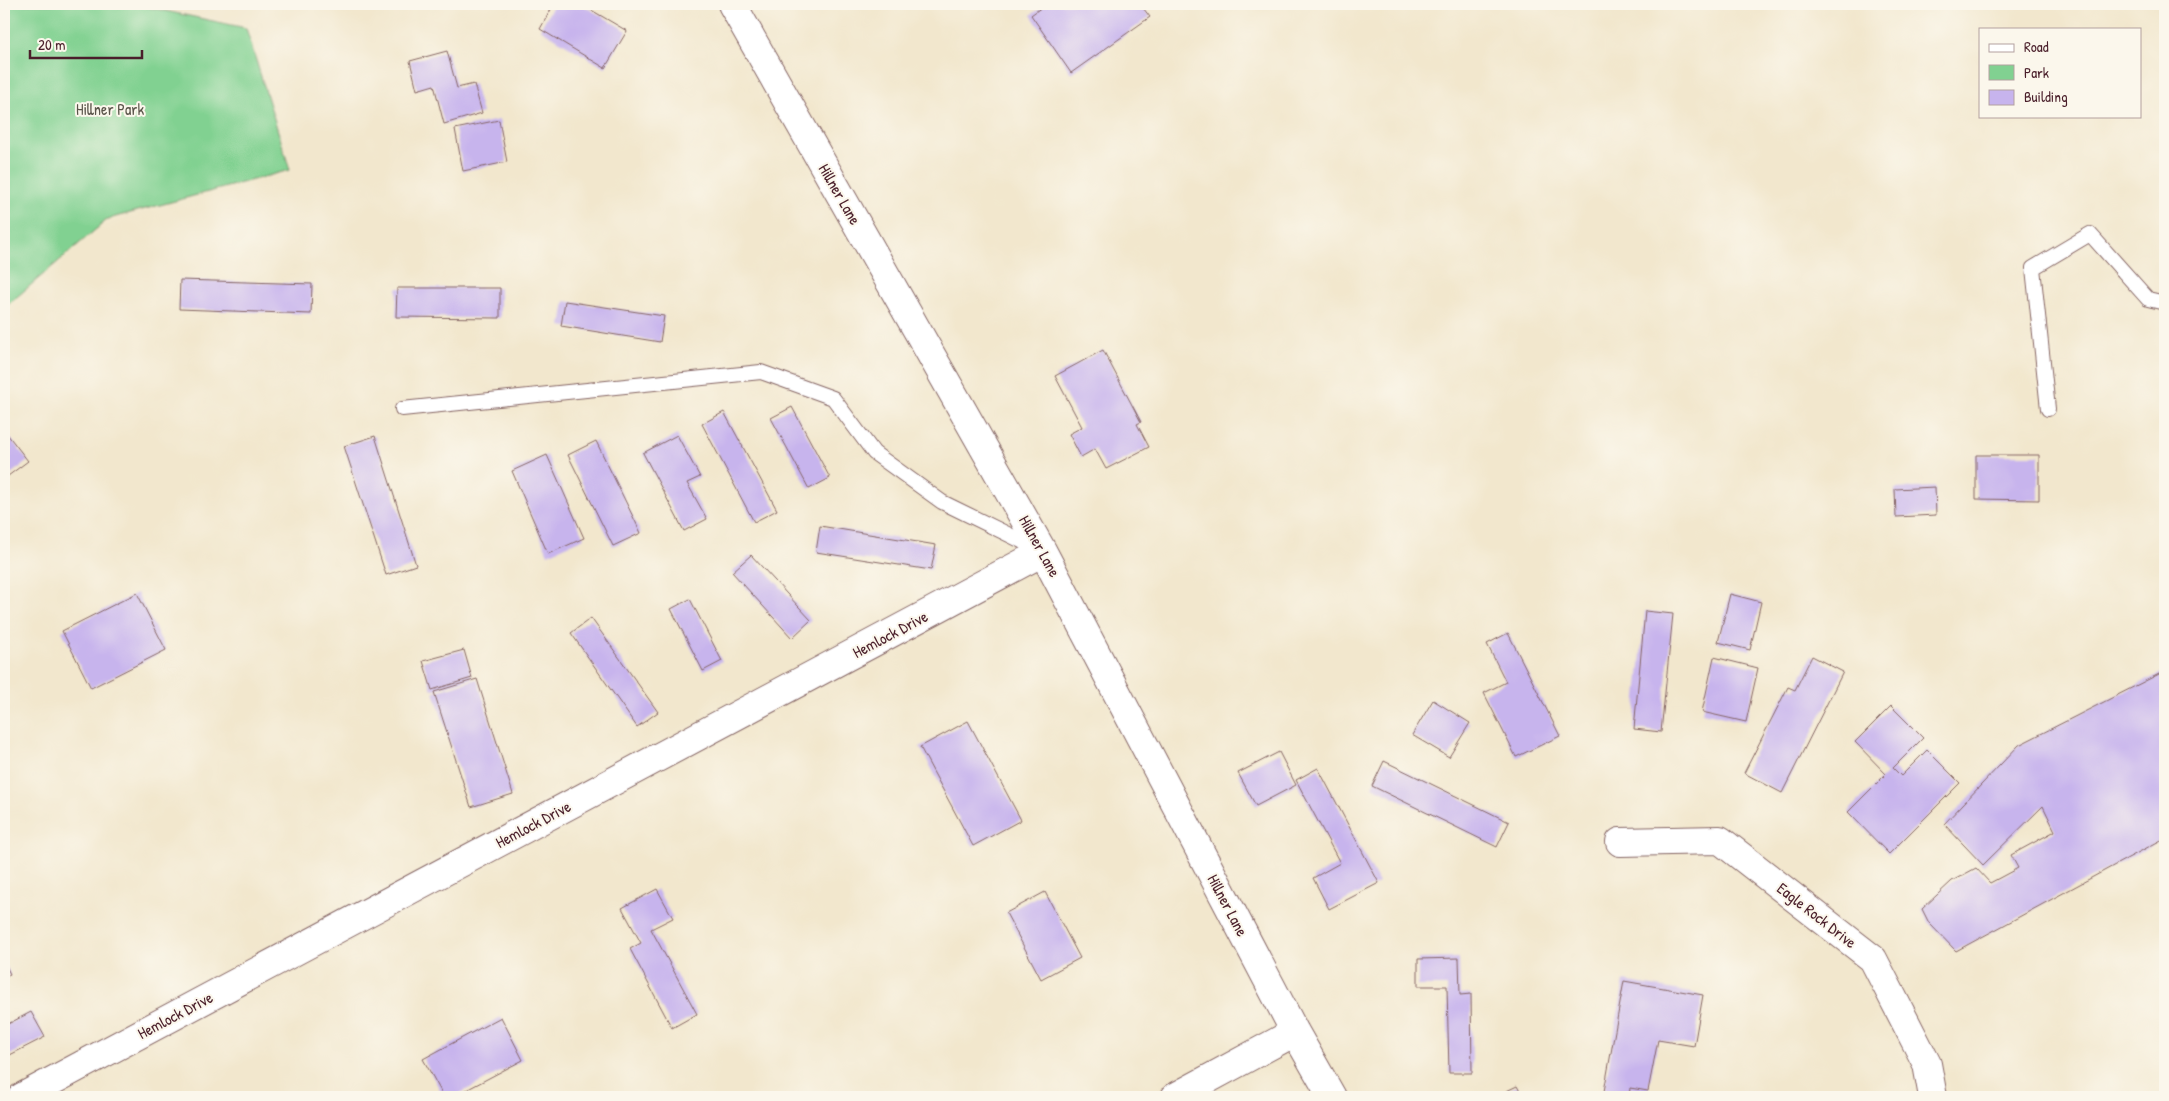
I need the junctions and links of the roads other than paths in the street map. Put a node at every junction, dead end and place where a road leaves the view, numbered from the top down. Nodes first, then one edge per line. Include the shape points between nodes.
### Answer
1 (732, 4) edge
2 (2165, 303) edge
3 (402, 409) dead end
4 (2048, 409) dead end
5 (1043, 552) junction
6 (1620, 842) dead end
7 (1295, 1032) junction
8 (22, 1097) edge
9 (1175, 1097) edge
10 (1332, 1097) edge
11 (1933, 1097) edge

1 - 5 street, Hillner Lane
2 - 4 lane via 2148,299 2090,234 2033,268
3 - 5 lane via 761,372 833,398 874,452 942,502
5 - 7 street, Hillner Lane
5 - 8 street, Hemlock Drive
6 - 11 street, Eagle Rock Drive via 1720,840 1873,959 1927,1064
7 - 9 street
7 - 10 street, Hillner Lane

